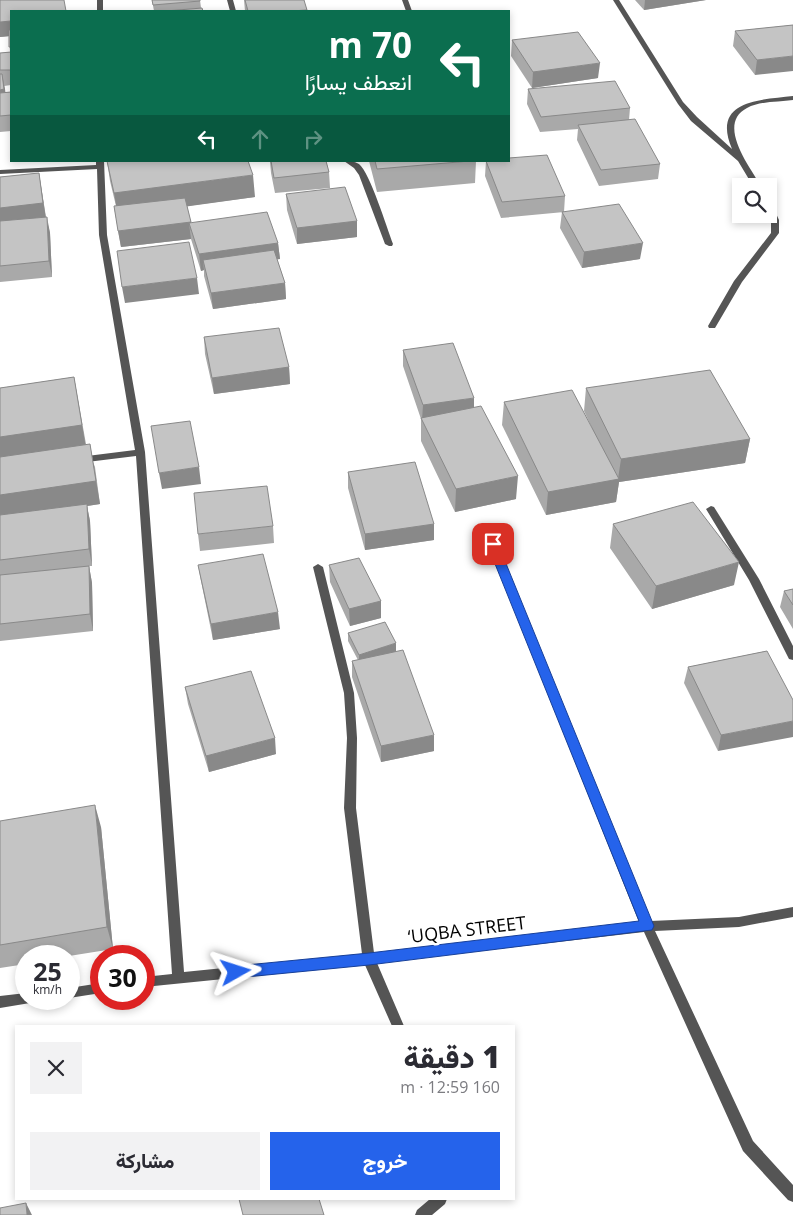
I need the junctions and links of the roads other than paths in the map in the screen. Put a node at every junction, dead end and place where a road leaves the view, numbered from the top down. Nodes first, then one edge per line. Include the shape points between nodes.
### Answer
1 (616, 0) edge
2 (793, 98) edge
3 (739, 159) junction
4 (349, 162) edge
5 (100, 164) edge
6 (0, 172) edge
7 (751, 178) edge
8 (775, 223) edge
9 (389, 244) dead end
10 (712, 326) dead end
11 (140, 452) junction
12 (66, 462) edge
13 (711, 509) dead end
14 (493, 544) dead end
15 (318, 567) dead end
16 (793, 656) edge
17 (793, 912) edge
18 (647, 926) junction
19 (369, 959) junction
20 (178, 977) junction
21 (155, 980) edge
22 (15, 1000) edge
23 (0, 1002) edge
24 (398, 1025) edge
25 (793, 1195) edge
26 (439, 1200) edge
27 (422, 1215) edge

1 - 3 street via 680,103
2 - 3 street via 743,107 733,116 730,128
3 - 7 street
4 - 9 street via 357,166 363,175
5 - 6 street
5 - 11 street via 103,235
8 - 10 street via 775,233 738,282
11 - 12 street
11 - 20 street
13 - 16 street via 754,579
14 - 18 street
15 - 19 street via 349,693 352,738 350,808
17 - 18 street, ‘UQBA STREET via 739,922
18 - 19 street, ‘UQBA STREET
18 - 25 street via 748,1146
19 - 20 street, ‘UQBA STREET
19 - 24 street
20 - 21 street, ‘UQBA STREET
22 - 23 street
26 - 27 street

